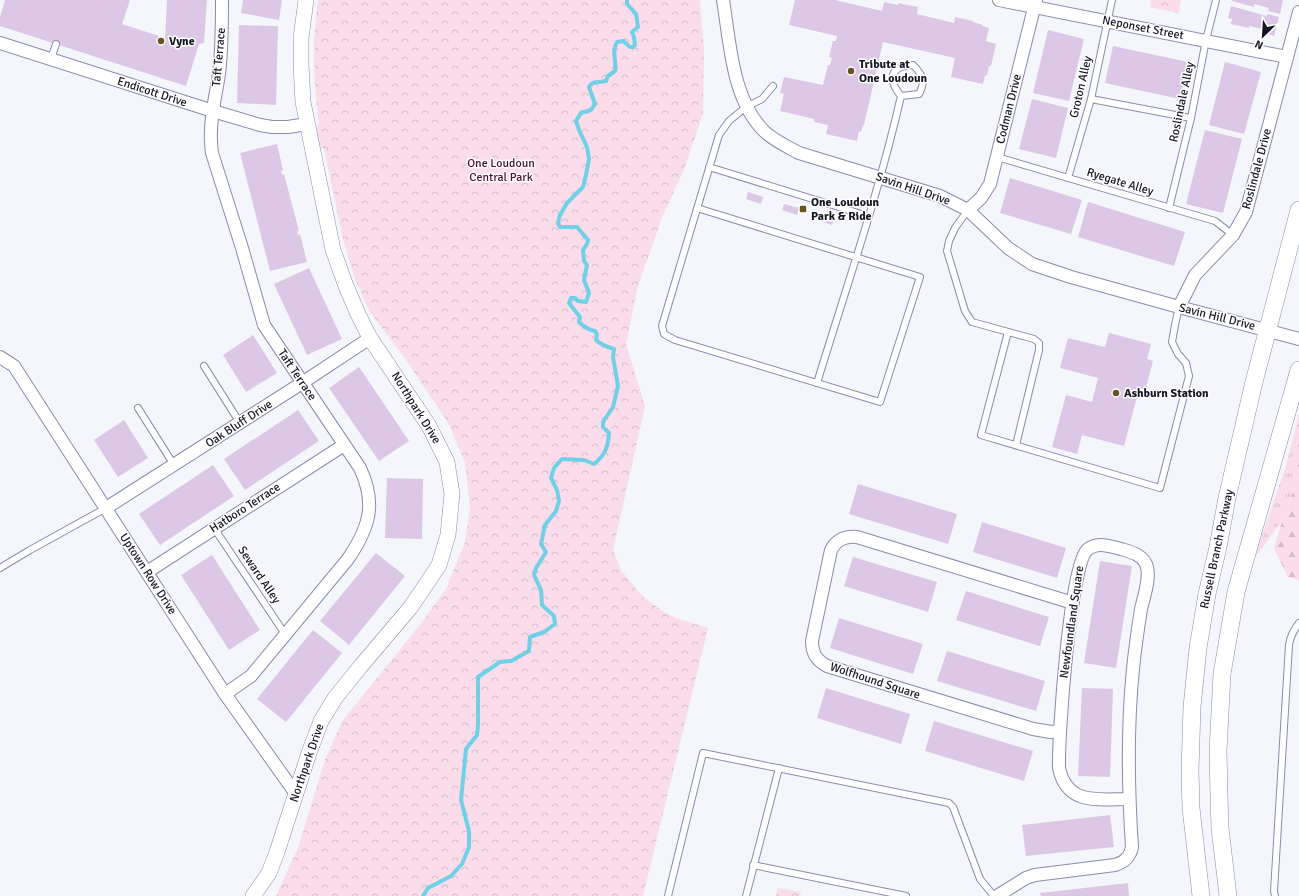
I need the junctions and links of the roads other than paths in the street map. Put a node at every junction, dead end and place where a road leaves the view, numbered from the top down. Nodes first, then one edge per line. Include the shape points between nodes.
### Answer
1 (222, 0) edge
2 (306, 0) edge
3 (723, 0) edge
4 (999, 0) edge
5 (1112, 0) edge
6 (1216, 0) edge
7 (1035, 3) edge
8 (1299, 12) edge
9 (1107, 21) junction
10 (1206, 40) junction
11 (0, 43) edge
12 (56, 44) dead end
13 (1287, 56) junction
14 (51, 59) junction
15 (773, 86) dead end
16 (901, 96) junction
17 (1091, 99) junction
18 (746, 108) junction
19 (213, 111) junction
20 (1191, 118) junction
21 (307, 124) junction
22 (997, 157) junction
23 (709, 167) junction
24 (880, 177) junction
25 (1068, 178) junction
26 (697, 208) junction
27 (1169, 208) junction
28 (968, 210) junction
29 (1299, 210) edge
30 (868, 216) junction
31 (1233, 235) junction
32 (856, 257) junction
33 (1179, 308) junction
34 (1268, 330) junction
35 (1008, 332) junction
36 (370, 338) junction
37 (1299, 339) edge
38 (0, 357) edge
39 (204, 366) dead end
40 (1299, 370) edge
41 (302, 383) junction
42 (817, 383) junction
43 (138, 408) dead end
44 (240, 423) junction
45 (344, 445) junction
46 (1016, 445) junction
47 (174, 465) junction
48 (106, 508) junction
49 (214, 528) junction
50 (0, 568) edge
51 (147, 572) junction
52 (1073, 603) junction
53 (1299, 623) edge
54 (285, 634) junction
55 (225, 694) junction
56 (1060, 731) junction
57 (778, 768) junction
58 (296, 794) junction
59 (1129, 799) junction
60 (754, 865) junction
61 (895, 895) edge
62 (253, 896) edge
63 (668, 896) edge
64 (746, 896) edge
65 (906, 896) edge
66 (995, 896) edge
67 (1201, 896) edge
68 (1228, 896) edge
69 (1275, 896) edge

1 - 19 street, Taft Terrace via 219,72
2 - 21 street, Northpark Drive via 301,65
3 - 18 street, Savin Hill Drive via 735,74
4 - 7 street, Neponset Street
5 - 9 lane, Groton Alley
6 - 10 lane, Roslindale Alley
7 - 9 street, Neponset Street
7 - 22 street, Codman Drive
8 - 13 street, Roslindale Drive
9 - 10 street, Neponset Street
9 - 17 lane, Groton Alley
10 - 13 street, Neponset Street
10 - 20 lane, Roslindale Alley
11 - 14 street, Endicott Drive
12 - 14 lane
13 - 31 street, Roslindale Drive via 1246,212
14 - 19 street, Endicott Drive
15 - 18 lane via 762,99
16 - 16 lane via 894,88 892,78 897,69 913,65 921,72 922,86 918,94
16 - 24 lane
17 - 20 lane
17 - 25 lane, Groton Alley
18 - 23 lane via 729,121 719,135
18 - 24 street, Savin Hill Drive via 765,132 781,144 799,153
19 - 21 street, Endicott Drive via 272,127 288,128
19 - 41 street, Taft Terrace via 210,139 212,153 264,325
20 - 27 lane, Roslindale Alley
21 - 36 street, Northpark Drive via 333,250
22 - 25 lane, Ryegate Alley
22 - 28 street, Codman Drive via 990,184 981,198
23 - 26 lane
23 - 30 lane
24 - 28 street, Savin Hill Drive via 940,196
24 - 30 lane
25 - 27 lane, Ryegate Alley
26 - 32 lane
26 - 42 lane via 662,326 664,334 675,340
27 - 31 lane, Ryegate Alley via 1215,221
28 - 33 street, Savin Hill Drive via 1008,248 1032,264
28 - 35 lane via 955,228 947,251 965,311 972,322
29 - 34 main road, Russell Branch Parkway
30 - 32 lane
31 - 33 street, Roslindale Drive via 1195,275
32 - 42 lane
32 - 42 lane via 920,277 880,402
33 - 34 street, Savin Hill Drive
33 - 46 lane via 1172,342 1186,363 1189,376 1160,488
34 - 37 street, Savin Hill Drive
34 - 67 main road, Russell Branch Parkway via 1227,498 1198,648 1192,706 1190,771 1191,808
35 - 46 lane via 1034,339 1039,343
35 - 46 lane via 981,435
36 - 41 street, Oak Bluff Drive
36 - 58 street, Northpark Drive via 429,426 447,462 452,494 448,534 438,565 424,589 335,698 321,720
38 - 48 street, Uptown Row Drive via 14,366
39 - 44 lane
40 - 68 main road via 1236,592 1222,674 1219,795
41 - 44 street, Oak Bluff Drive
41 - 45 street, Taft Terrace
43 - 47 lane
44 - 47 street, Oak Bluff Drive
45 - 49 street, Hatboro Terrace
45 - 54 street, Taft Terrace via 364,478 368,490 369,518 359,543 348,559
47 - 48 street, Oak Bluff Drive
48 - 50 lane
48 - 51 street, Uptown Row Drive
49 - 51 street, Hatboro Terrace
49 - 54 lane, Seward Alley
51 - 55 street, Uptown Row Drive
52 - 56 street, Newfoundland Square
52 - 56 street, Wolfhound Square via 858,537 847,537 837,542 831,550 812,641 814,655 827,666 1033,729
52 - 59 street, Newfoundland Square via 1081,558 1094,546 1104,544 1136,554 1146,564 1148,574 1130,697
53 - 69 lane via 1292,633 1289,645
54 - 55 street, Taft Terrace via 251,676
55 - 58 street, Uptown Row Drive
56 - 59 street, Newfoundland Square via 1059,768 1070,789 1091,800
57 - 60 lane
57 - 63 lane via 703,753
57 - 66 lane via 949,803 980,879
58 - 62 street, Northpark Drive via 269,873
59 - 66 street, Newfoundland Square via 1132,847 1124,861 1115,865 1035,876
60 - 61 lane
60 - 64 lane
61 - 65 lane

